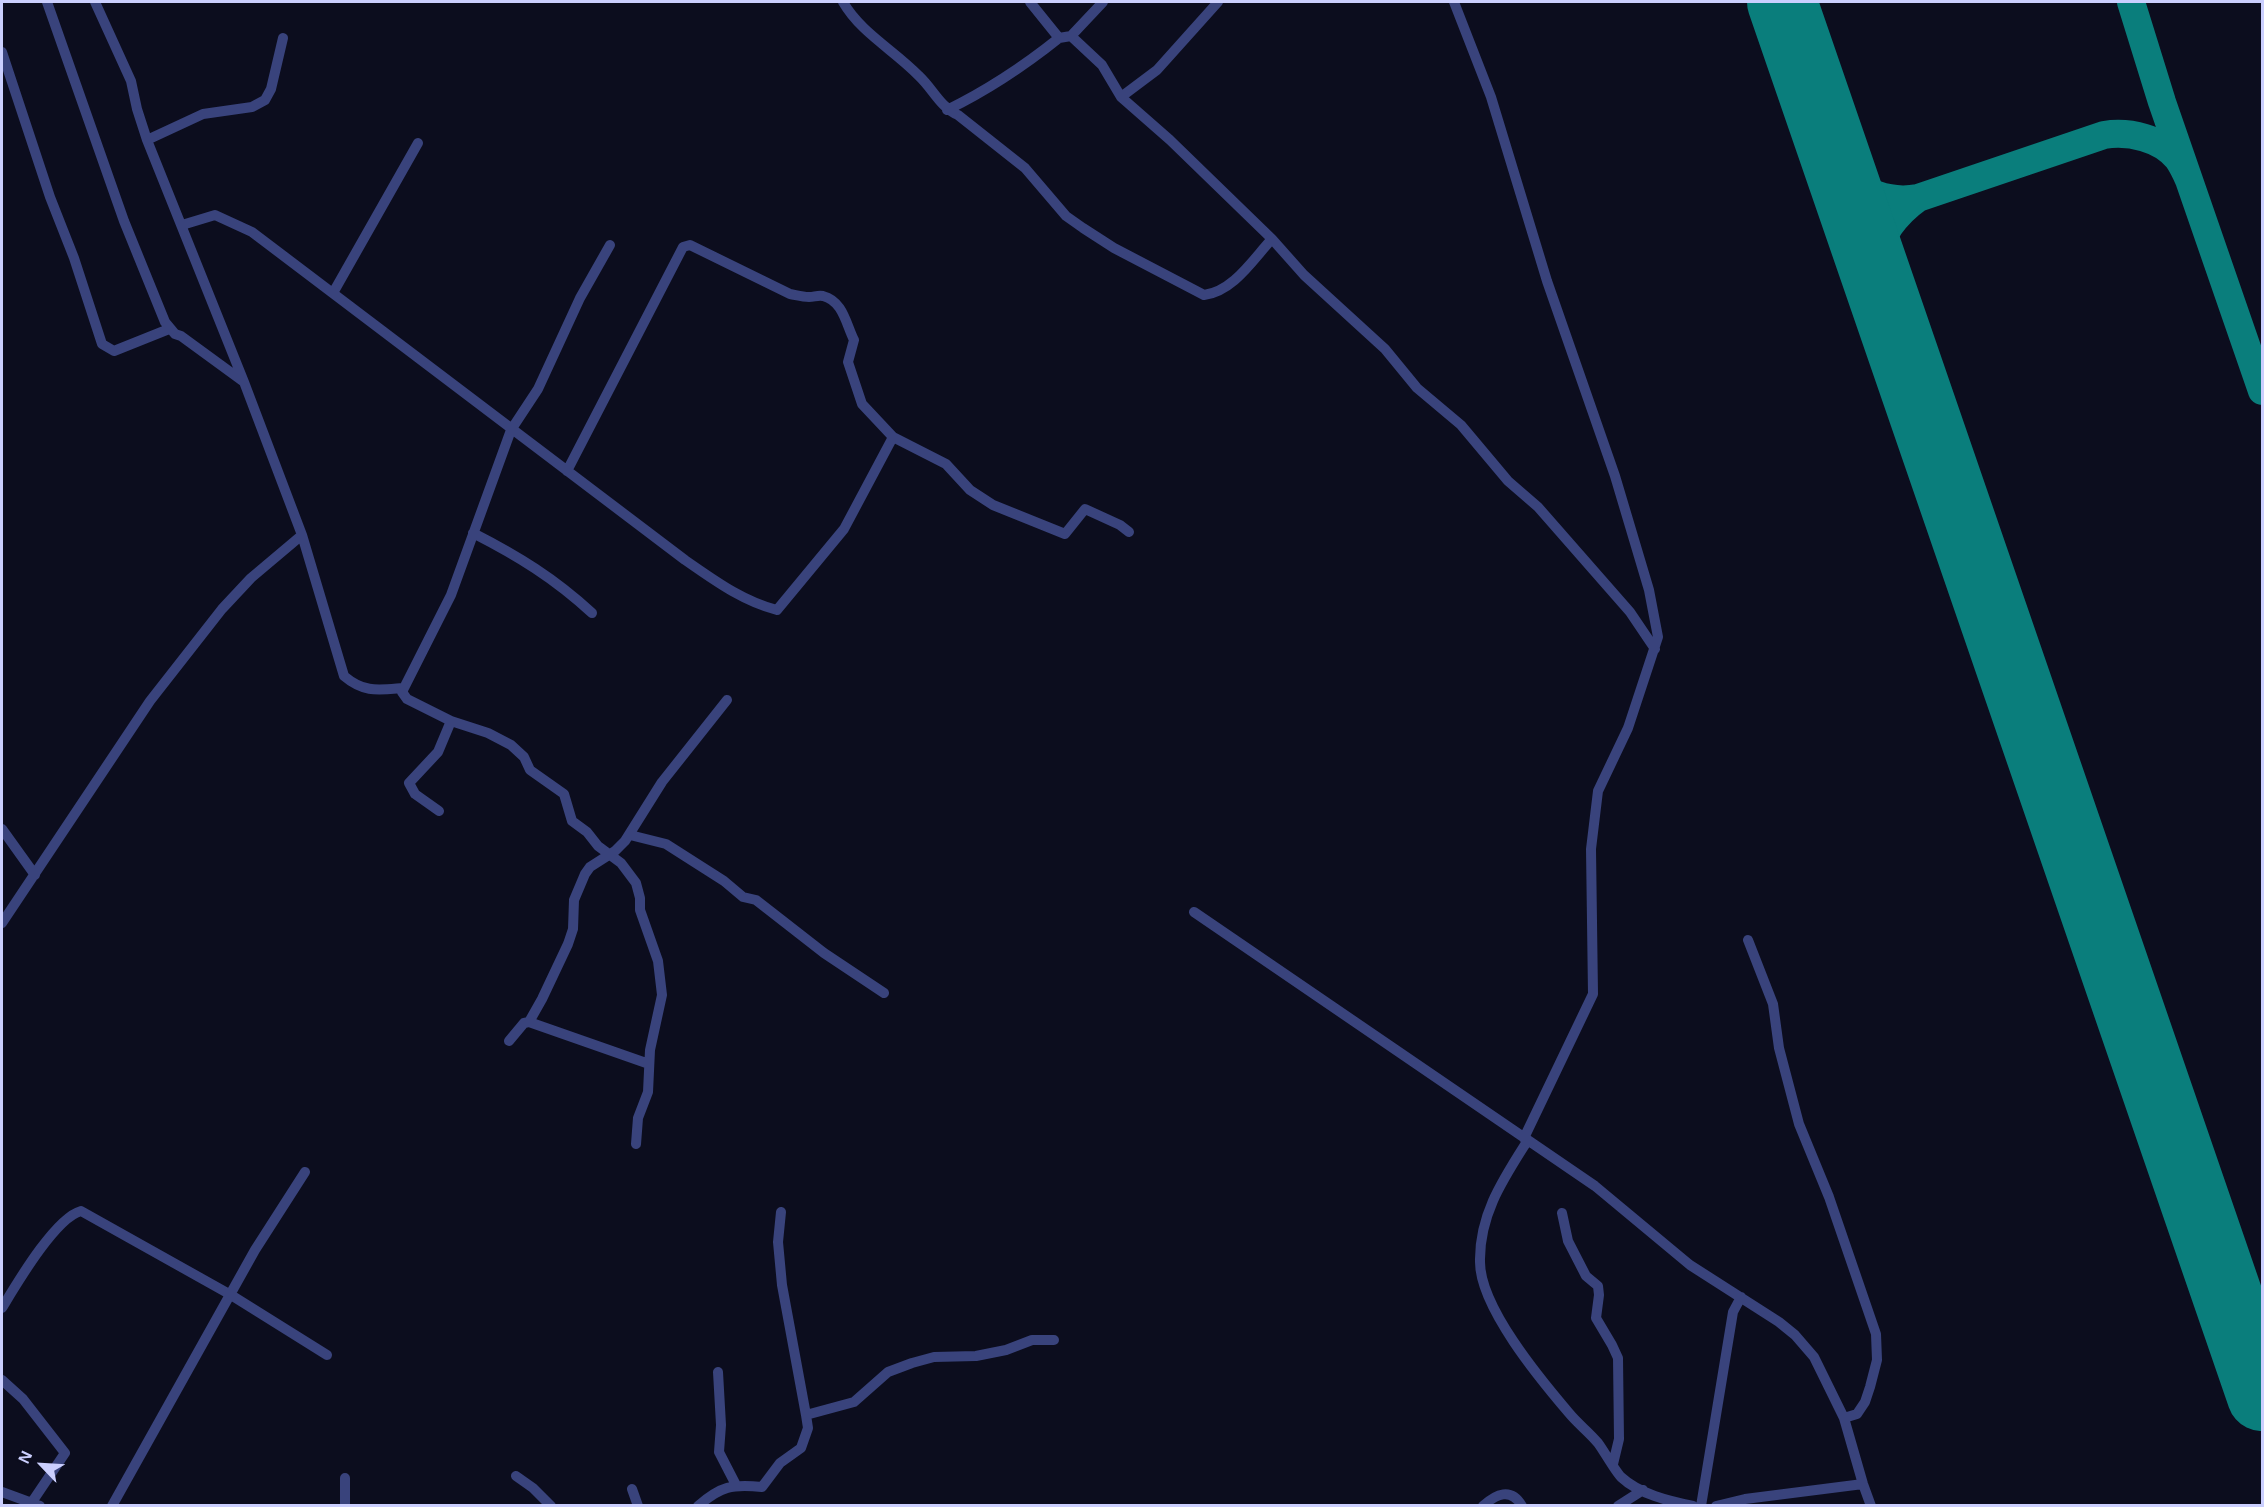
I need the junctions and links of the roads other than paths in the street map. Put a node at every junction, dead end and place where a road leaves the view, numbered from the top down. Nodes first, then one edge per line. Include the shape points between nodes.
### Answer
1 (47, 2) edge
2 (95, 2) edge
3 (843, 2) edge
4 (1030, 2) edge
5 (1103, 2) edge
6 (1218, 2) edge
7 (1454, 2) edge
8 (1065, 37) junction
9 (283, 38) dead end
10 (2, 52) edge
11 (1121, 97) junction
12 (947, 110) junction
13 (147, 140) junction
14 (418, 143) dead end
15 (182, 225) junction
16 (1272, 239) junction
17 (610, 245) dead end
18 (333, 293) junction
19 (169, 329) junction
20 (244, 382) junction
21 (511, 430) junction
22 (893, 437) junction
23 (567, 471) junction
24 (1130, 532) dead end
25 (473, 533) junction
26 (302, 535) junction
27 (592, 613) dead end
28 (1655, 649) junction
29 (403, 688) junction
30 (727, 700) dead end
31 (451, 721) junction
32 (439, 811) dead end
33 (2, 830) edge
34 (630, 835) junction
35 (611, 854) junction
36 (35, 875) junction
37 (1194, 912) dead end
38 (2, 923) edge
39 (1749, 940) dead end
40 (884, 993) dead end
41 (529, 1022) junction
42 (509, 1041) dead end
43 (649, 1064) junction
44 (1526, 1139) junction
45 (636, 1144) dead end
46 (305, 1172) dead end
47 (781, 1212) dead end
48 (1562, 1213) dead end
49 (231, 1295) junction
50 (1741, 1297) junction
51 (2, 1308) edge
52 (1054, 1340) dead end
53 (327, 1355) dead end
54 (718, 1372) dead end
55 (2, 1380) edge
56 (806, 1415) junction
57 (1844, 1418) junction
58 (1613, 1464) junction
59 (516, 1476) dead end
60 (345, 1478) dead end
61 (736, 1485) junction
62 (1863, 1485) junction
63 (632, 1489) dead end
64 (1643, 1490) junction
65 (2, 1492) edge
66 (36, 1504) edge
67 (112, 1506) edge
68 (345, 1506) edge
69 (551, 1506) edge
70 (638, 1506) edge
71 (698, 1506) edge
72 (1483, 1506) edge
73 (1522, 1506) edge
74 (1618, 1506) edge
75 (1693, 1506) edge
76 (1701, 1506) edge
77 (1716, 1506) edge
78 (1870, 1506) edge

1 - 19 street via 124,221
2 - 13 street via 131,81
3 - 12 street via 851,16 920,76
4 - 8 street
5 - 8 street
6 - 11 street via 1157,70
7 - 28 street via 1491,97 1547,281 1615,476 1654,610 1658,637
8 - 11 street via 1102,65
8 - 12 street via 983,93
9 - 13 street via 272,89 265,100 203,114
10 - 19 street via 102,344 114,351
11 - 16 street
12 - 16 street via 1025,168 1066,216 1114,248 1199,294 1210,295 1233,283
13 - 15 street
14 - 18 street
15 - 18 street via 215,215 233,222
15 - 20 street
16 - 28 street via 1304,275 1385,349 1417,388 1461,425 1508,481 1538,507 1630,612
17 - 21 street via 580,298 538,389
18 - 21 street
19 - 20 street
20 - 26 street
21 - 23 street
21 - 25 street
22 - 23 street via 844,529 777,610 722,585
22 - 23 street via 862,404 848,362 854,340 843,311 834,301 820,295 790,294 686,245
22 - 24 street via 946,464 970,490 993,505 1065,534 1086,509
25 - 27 street via 519,557
25 - 29 street via 451,595
26 - 29 street via 344,676 354,685 370,690
26 - 36 street via 251,578 199,638 131,728
28 - 44 street via 1628,728 1598,791 1591,849 1593,994
29 - 31 street via 407,699
30 - 34 street via 662,782
31 - 32 street via 438,752 409,783 415,794
31 - 35 street via 511,745 524,757 530,770 564,794 572,821
33 - 36 street
34 - 35 street
34 - 40 street via 666,844 743,897 756,900
35 - 41 street via 585,874 574,900 568,944
35 - 43 street via 632,876 639,890 640,910 661,976 662,995
36 - 38 street
37 - 44 street
39 - 57 street via 1773,1004 1779,1048 1799,1124 1829,1197 1876,1334 1877,1360 1870,1387 1857,1413
41 - 42 street
41 - 43 street
43 - 45 street via 648,1092 638,1118
44 - 50 street via 1595,1186 1690,1265
44 - 58 street via 1492,1201 1481,1248 1483,1281 1501,1321 1532,1365
46 - 49 street
47 - 56 street via 778,1242 782,1285
48 - 58 street via 1568,1241 1586,1276 1598,1287 1596,1318 1618,1358 1619,1439
49 - 51 street via 81,1211 70,1215 45,1244
49 - 53 street
49 - 67 street
50 - 57 street via 1795,1335 1814,1357
50 - 76 street via 1732,1317
52 - 56 street via 1032,1340 976,1356 912,1363 888,1372 848,1405
54 - 61 street via 719,1452
55 - 66 street via 30,1406 65,1453
56 - 61 street via 808,1428 799,1451 780,1463 762,1487
57 - 62 street
58 - 64 street via 1619,1476
59 - 69 street
60 - 68 street
61 - 71 street via 721,1489
62 - 77 street
62 - 78 street
63 - 70 street
64 - 74 street
64 - 75 street
65 - 66 street
72 - 73 street via 1499,1493 1506,1493 1516,1497

